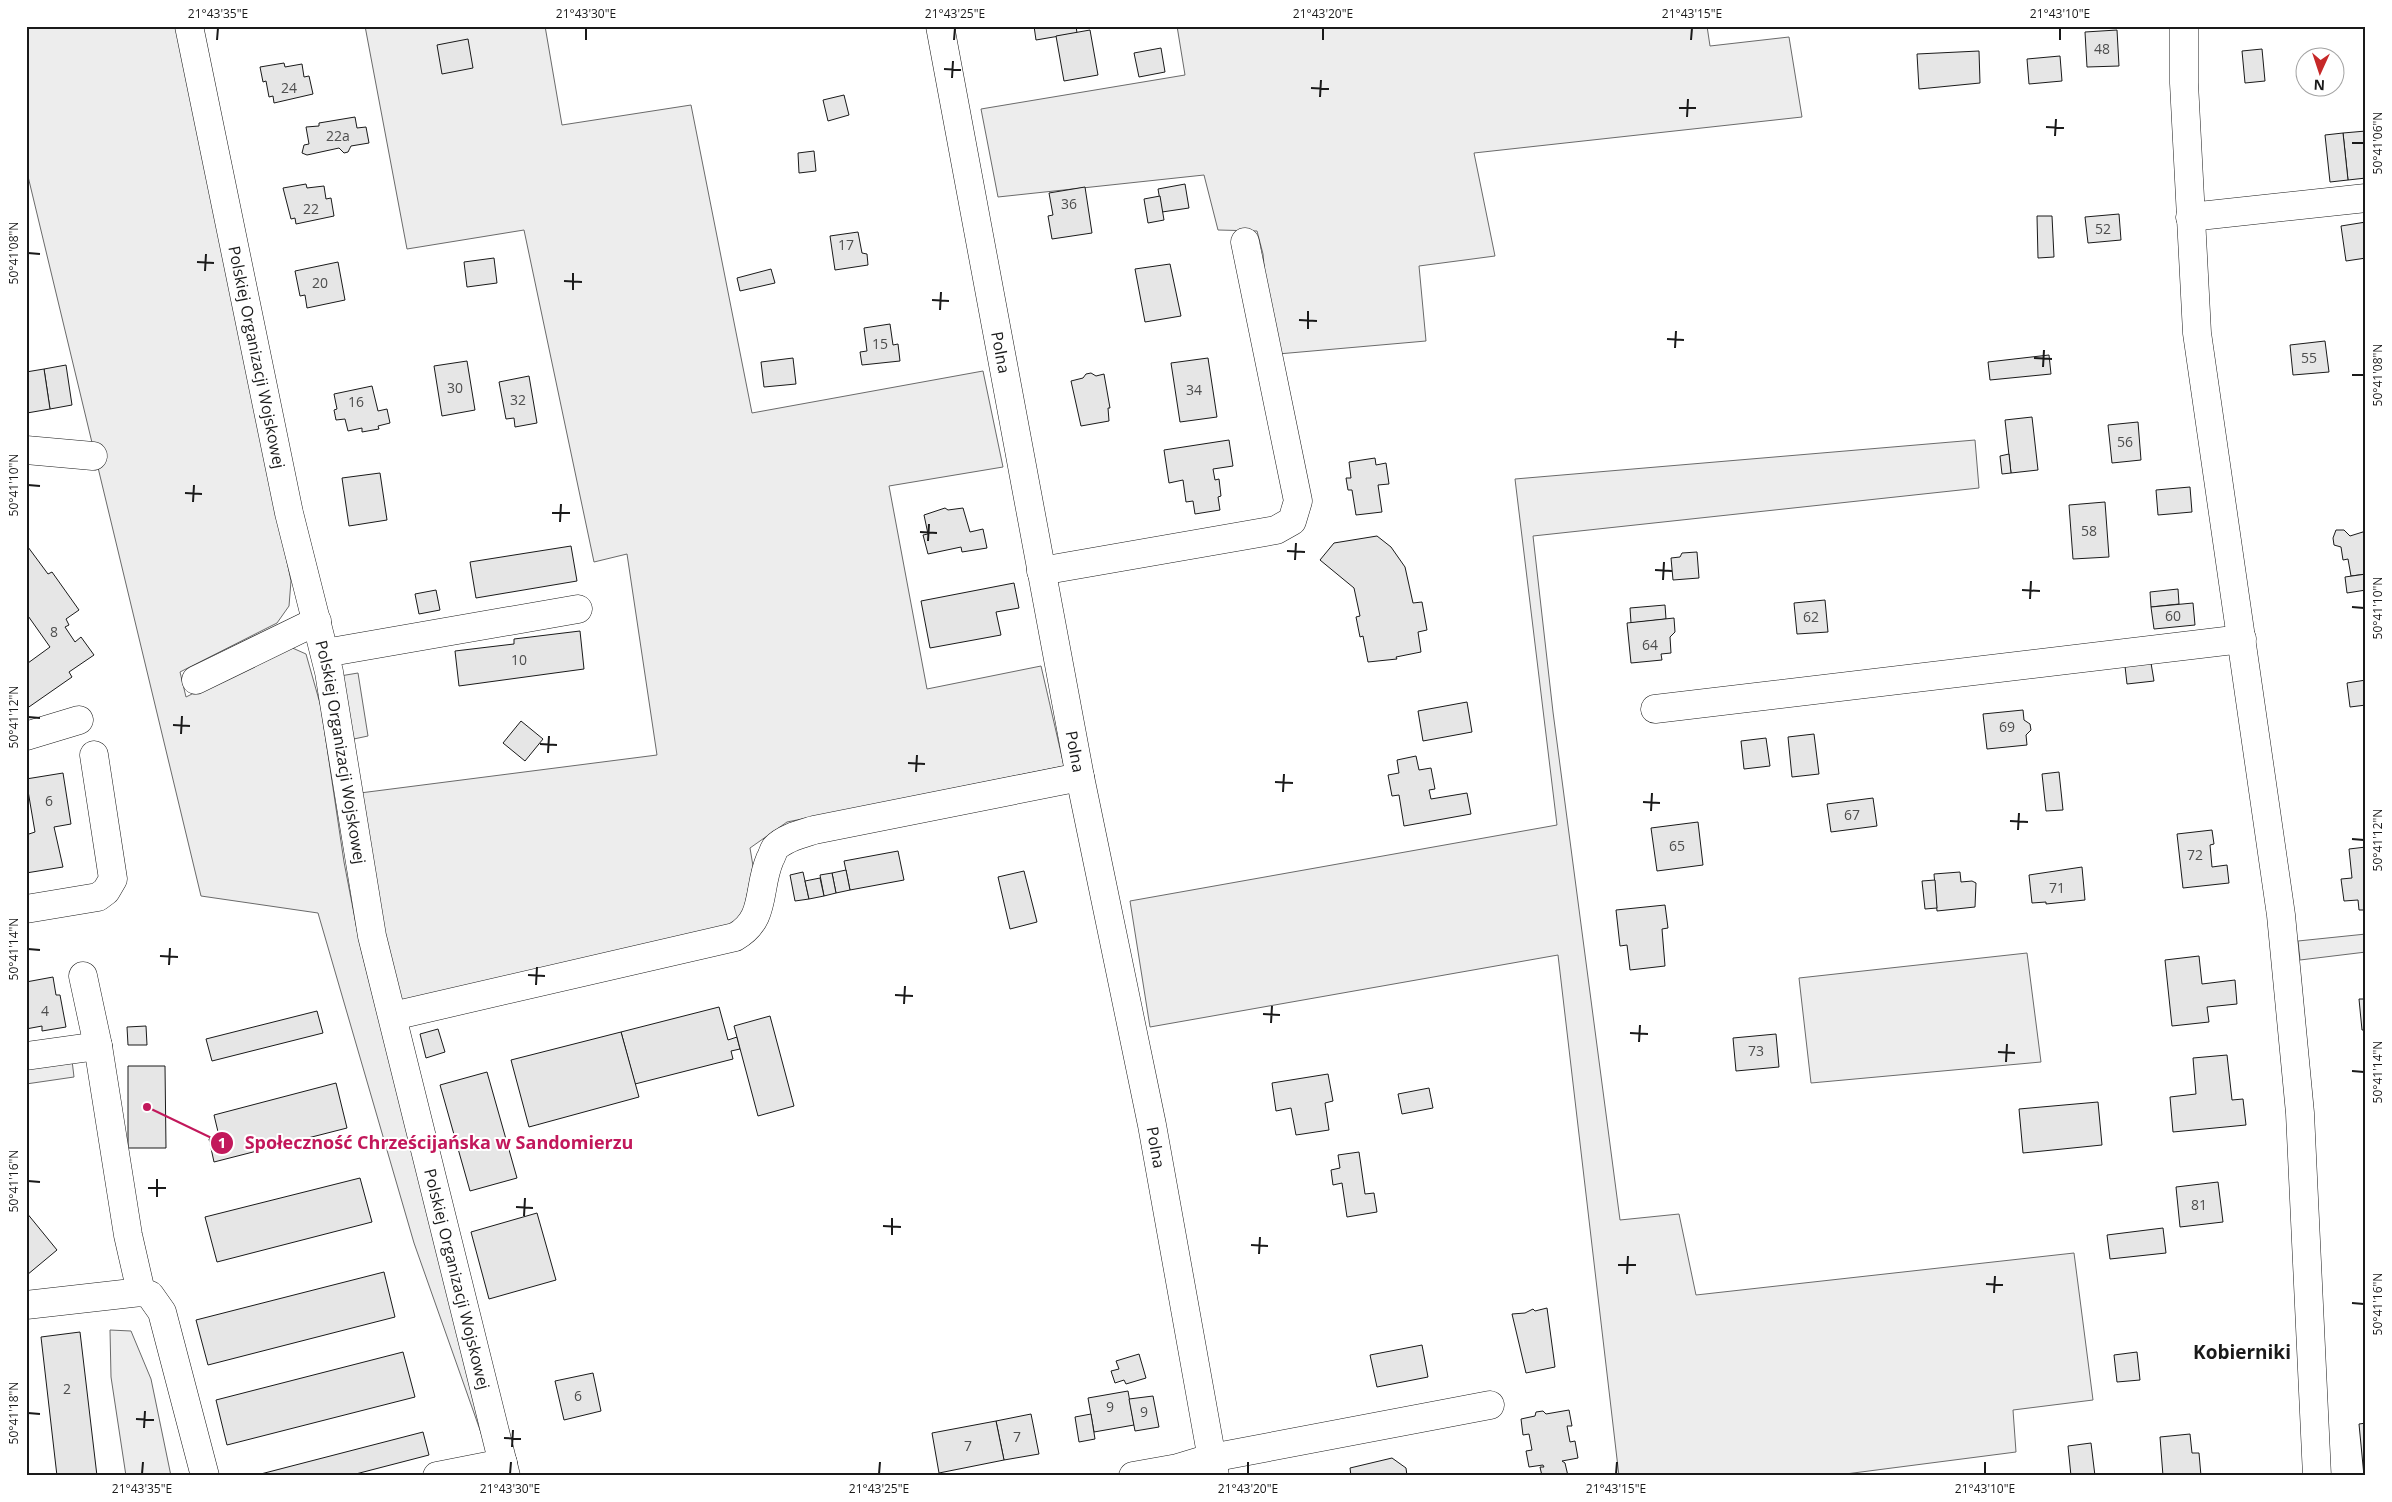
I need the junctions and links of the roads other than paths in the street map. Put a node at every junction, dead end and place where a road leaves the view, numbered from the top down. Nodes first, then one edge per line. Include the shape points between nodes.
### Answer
1 (189, 26) edge
2 (940, 26) edge
3 (2184, 26) edge
4 (2366, 198) edge
5 (2190, 217) junction
6 (1244, 242) dead end
7 (26, 450) edge
8 (93, 456) dead end
9 (1041, 571) junction
10 (578, 609) dead end
11 (317, 621) junction
12 (2242, 639) junction
13 (325, 653) junction
14 (196, 680) dead end
15 (1656, 709) dead end
16 (79, 720) dead end
17 (26, 736) edge
18 (94, 755) dead end
19 (1080, 777) junction
20 (26, 909) edge
21 (83, 976) dead end
22 (393, 1016) junction
23 (98, 1046) junction
24 (26, 1056) edge
25 (141, 1292) junction
26 (26, 1305) edge
27 (1490, 1405) dead end
28 (1213, 1467) edge
29 (504, 1469) edge
30 (205, 1476) edge
31 (437, 1476) edge
32 (1133, 1476) edge
33 (2317, 1476) edge

1 - 11 street, Polskiej Organizacji Wojskowej via 290,512
2 - 9 street, Polna
3 - 5 street
4 - 5 street
5 - 12 street via 2197,334
6 - 9 street via 1298,501 1292,521 1276,530
7 - 8 street
9 - 19 street, Polna
10 - 13 street
11 - 13 street, Polskiej Organizacji Wojskowej
11 - 14 street
12 - 15 street
12 - 33 street via 2281,915 2298,1093
13 - 22 street, Polskiej Organizacji Wojskowej via 372,936
16 - 17 street
18 - 20 street via 113,879 98,897
19 - 22 street via 814,830 791,838 775,849 767,867 757,915 748,930 735,937
19 - 28 street, Polna via 1152,1125
21 - 23 street
22 - 29 street, Polskiej Organizacji Wojskowej
23 - 24 street
23 - 25 street via 128,1235
25 - 26 street
25 - 30 street via 150,1295 162,1312
27 - 28 street
28 - 32 street via 1178,1468
29 - 31 street

